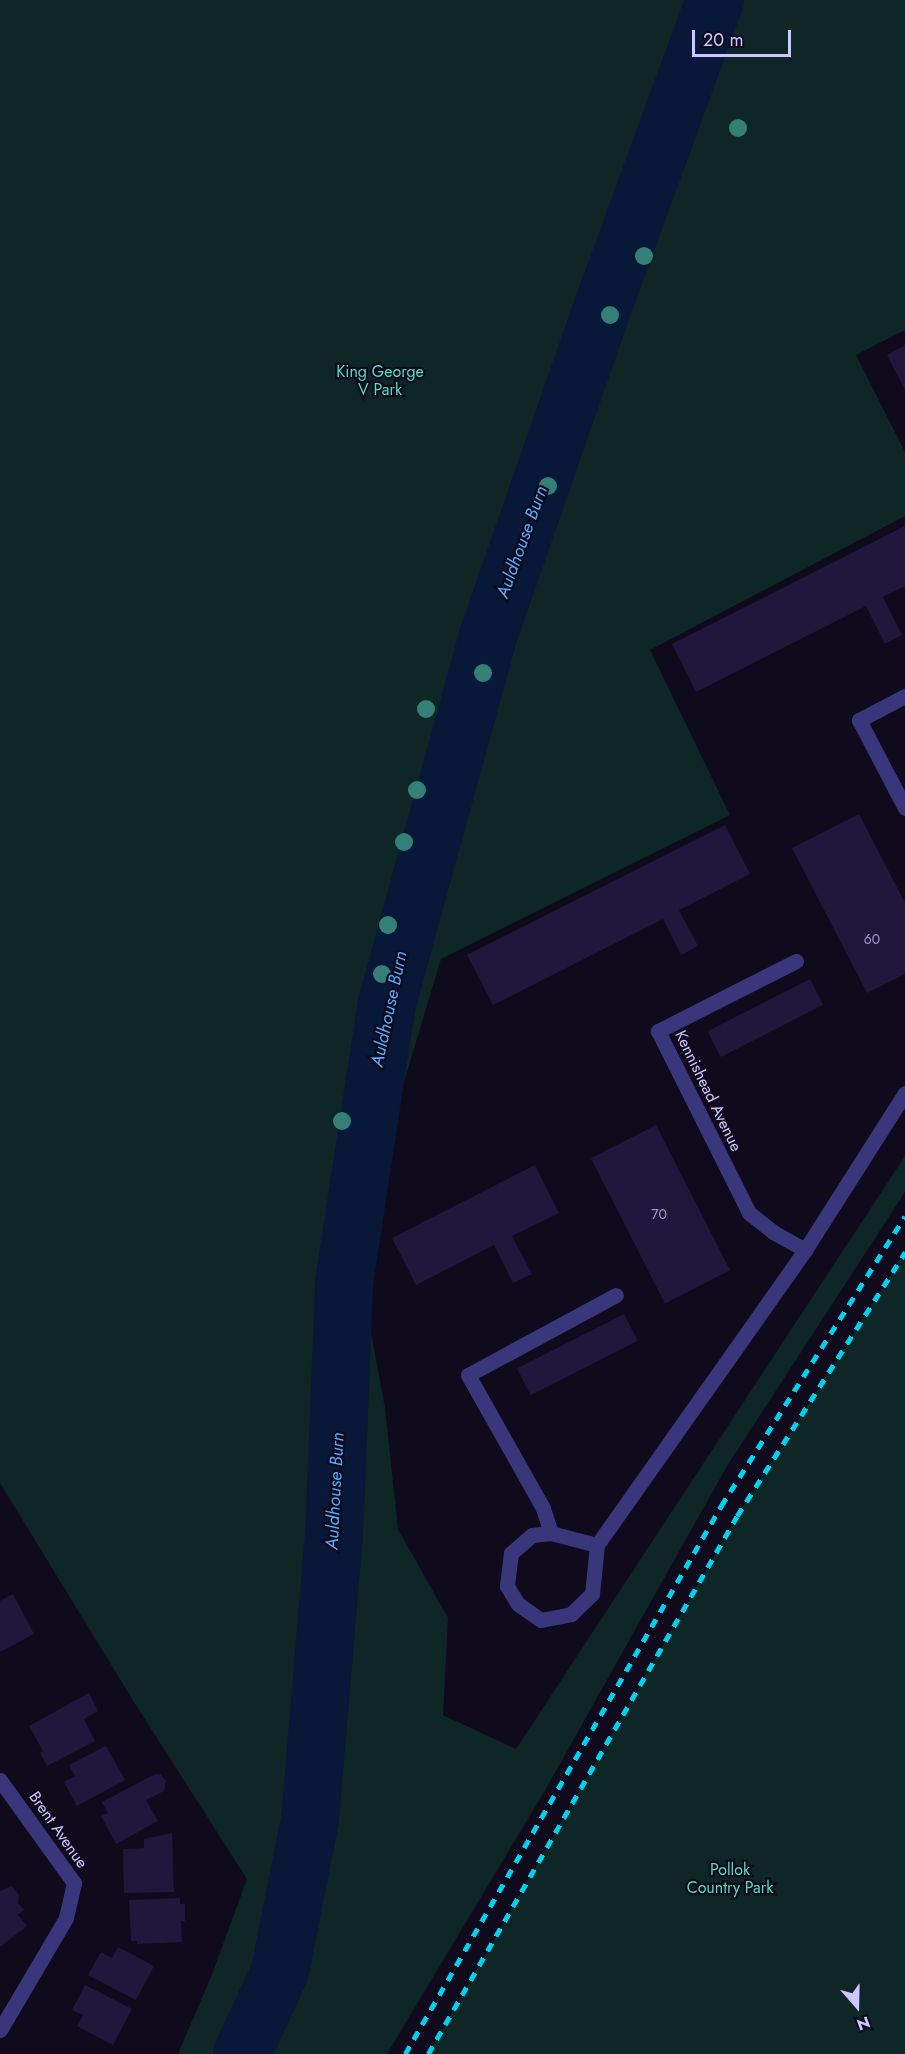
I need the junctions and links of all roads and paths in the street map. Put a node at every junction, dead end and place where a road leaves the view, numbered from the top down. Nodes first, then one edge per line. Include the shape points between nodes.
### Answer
1 (905, 696) edge
2 (905, 808) edge
3 (796, 961) dead end
4 (905, 1093) edge
5 (806, 1250) junction
6 (616, 1295) dead end
7 (551, 1533) junction
8 (597, 1545) junction
9 (0, 1780) edge
10 (0, 2030) edge

1 - 2 street via 859,720
3 - 5 street, Kennishead Avenue via 658,1031 749,1213
4 - 5 street
5 - 8 street
6 - 7 street via 468,1375 543,1508
7 - 8 street
7 - 8 street via 532,1535 511,1553 507,1586 518,1604 541,1620 571,1614 592,1594
9 - 10 street, Brent Avenue via 74,1883 66,1918

